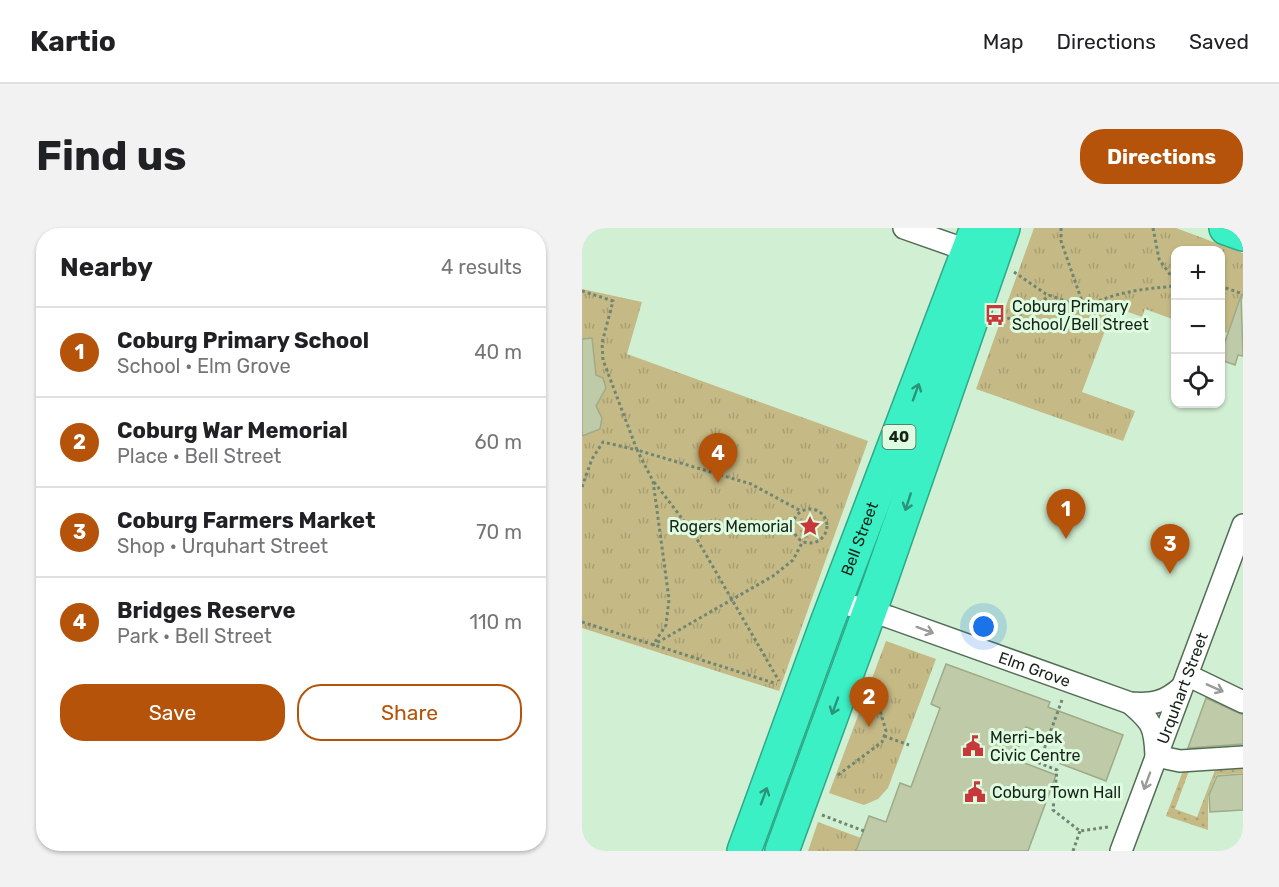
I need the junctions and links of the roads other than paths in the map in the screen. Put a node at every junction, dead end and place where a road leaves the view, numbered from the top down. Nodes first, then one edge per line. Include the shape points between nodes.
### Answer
1 (904, 228) edge
2 (1003, 228) edge
3 (1226, 228) edge
4 (1243, 234) edge
5 (988, 253) edge
6 (909, 451) junction
7 (1243, 525) edge
8 (836, 601) junction
9 (870, 611) junction
10 (1184, 681) junction
11 (1243, 702) edge
12 (1130, 703) junction
13 (1156, 756) junction
14 (1243, 757) edge
15 (744, 851) edge
16 (782, 851) edge
17 (1121, 851) edge

1 - 5 street
2 - 5 highway, Bell Street / 40
3 - 4 highway
5 - 6 highway, Bell Street / 40
6 - 8 highway, Bell Street / 40
6 -> 9 highway, Bell Street / 40
7 - 10 street, Urquhart Street
8 - 9 street, Elm Grove
15 -> 8 highway, Bell Street / 40
9 -> 12 street, Elm Grove
9 -> 16 highway, Bell Street / 40
10 -> 11 street
10 - 12 street, Elm Grove via 1169,699 1151,705
10 - 13 street, Urquhart Street
12 - 13 street, Elm Grove via 1151,721
13 - 14 street via 1180,761
13 -> 17 street, Urquhart Street

